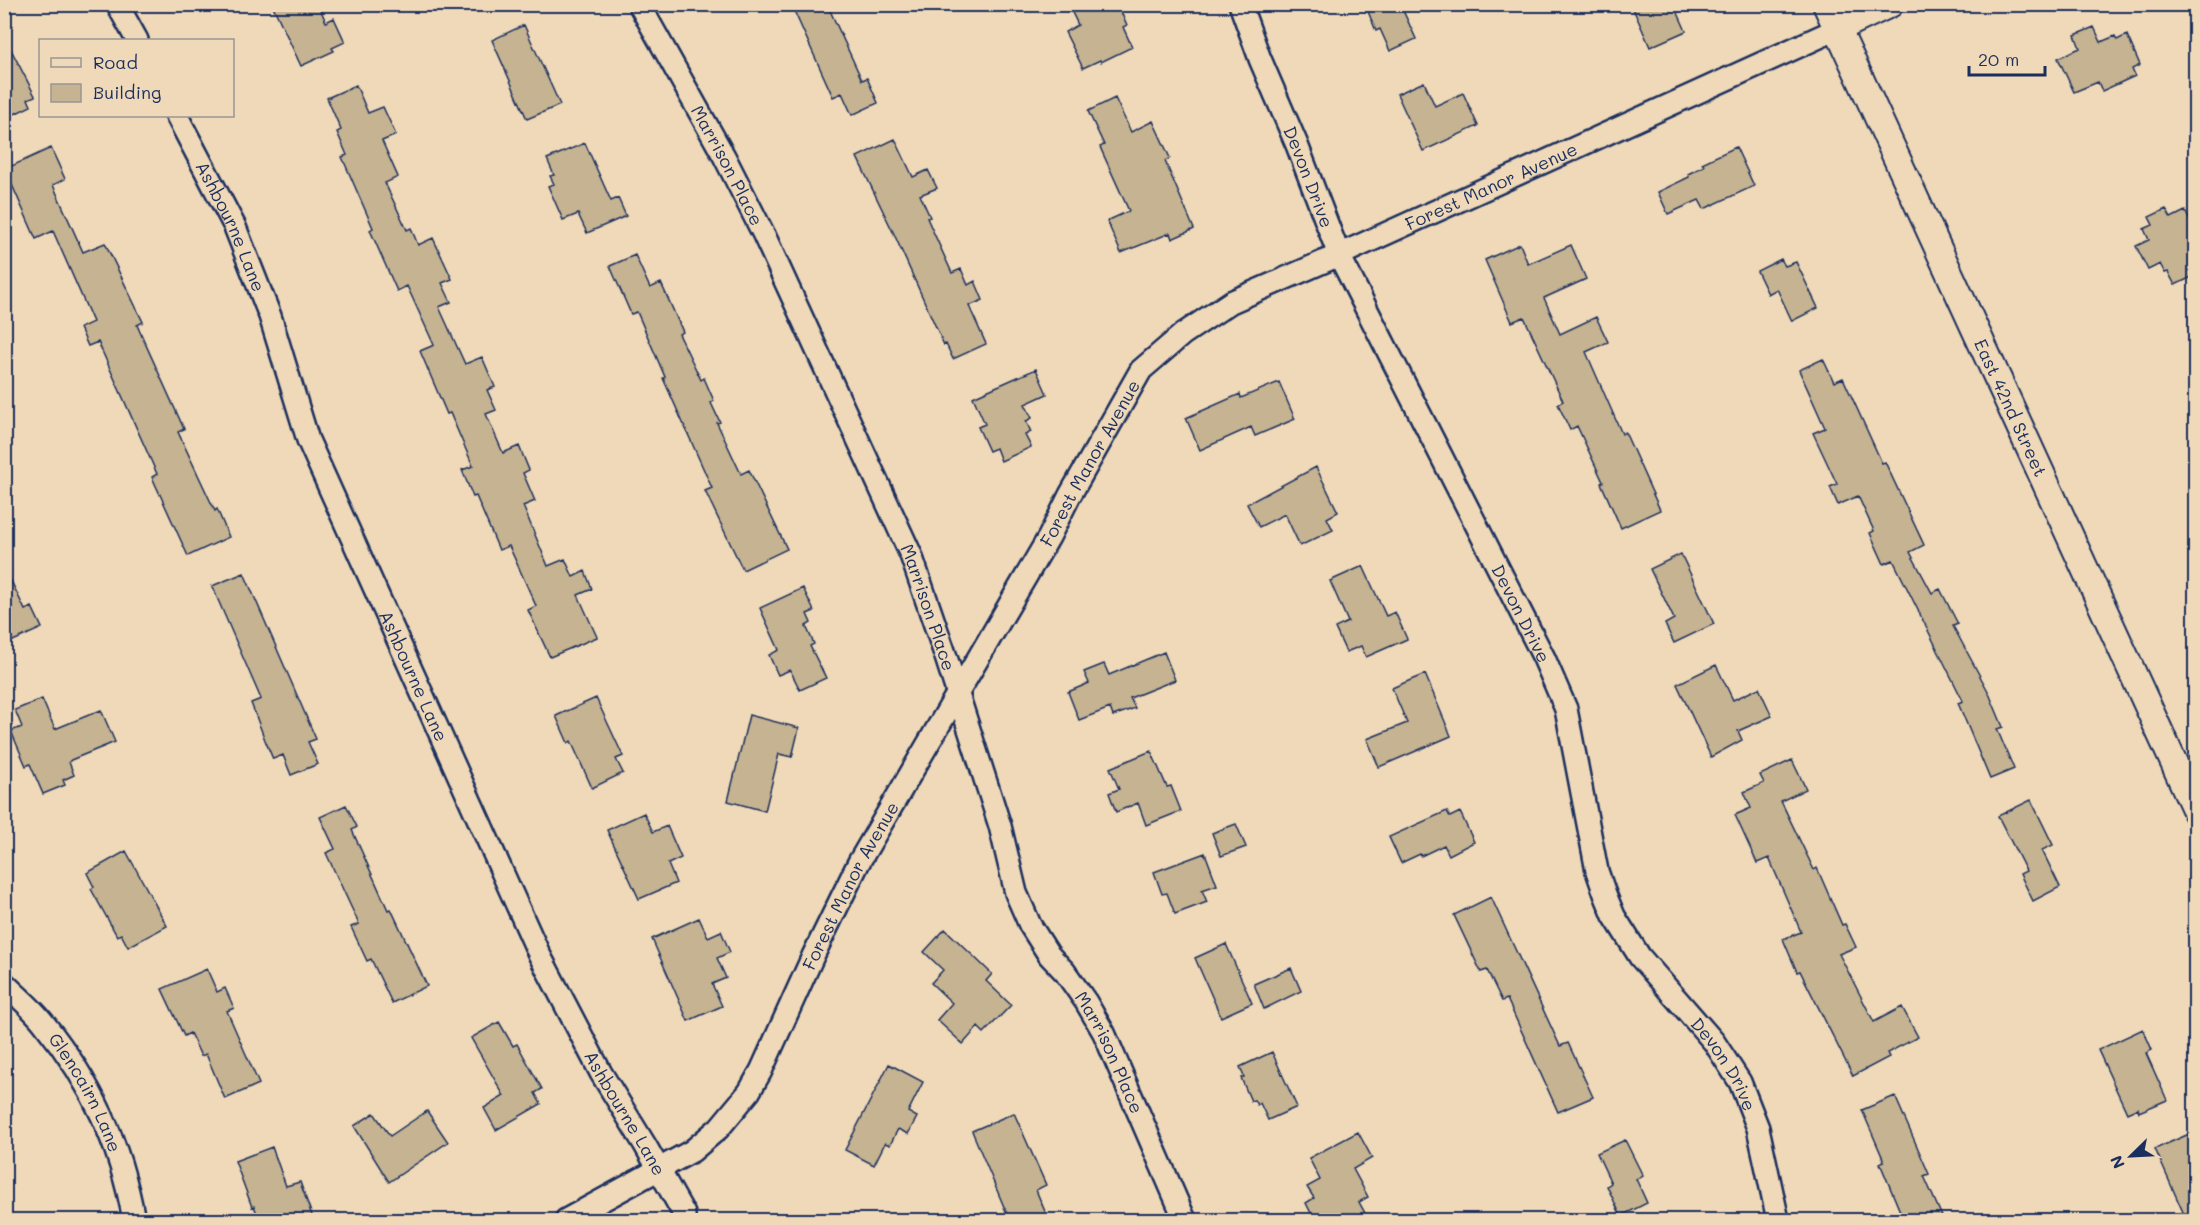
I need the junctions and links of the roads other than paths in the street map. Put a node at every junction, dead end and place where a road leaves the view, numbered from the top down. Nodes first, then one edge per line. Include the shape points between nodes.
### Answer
1 (117, 4) edge
2 (639, 4) edge
3 (1240, 4) edge
4 (1826, 4) edge
5 (1890, 4) edge
6 (1837, 29) junction
7 (136, 39) edge
8 (178, 117) edge
9 (1339, 255) junction
10 (957, 694) junction
11 (2196, 811) edge
12 (4, 983) edge
13 (659, 1171) junction
14 (134, 1221) edge
15 (566, 1221) edge
16 (684, 1221) edge
17 (1185, 1221) edge
18 (1778, 1221) edge

1 - 7 street
2 - 10 street, Marrison Place via 724,156 791,292 911,555
3 - 9 street, Devon Drive
4 - 6 street, East 42nd Street
5 - 6 street, Forest Manor Avenue
6 - 9 street, Forest Manor Avenue
6 - 11 street, East 42nd Street
8 - 13 street, Ashbourne Lane via 235,227 270,316 308,440 539,954
9 - 10 street, Forest Manor Avenue via 1231,302 1183,334 1141,370
9 - 18 street, Devon Drive via 1544,658 1566,709 1597,871 1614,916 1640,957 1714,1042 1740,1083 1758,1128
10 - 13 street, Forest Manor Avenue via 859,862 749,1092 710,1137
10 - 17 street, Marrison Place via 1000,826 1016,893 1030,925 1104,1033
12 - 14 street, Glencairn Lane via 44,1023 84,1079 114,1142
13 - 15 street, Forest Manor Avenue
13 - 16 street, Ashbourne Lane via 684,1214

